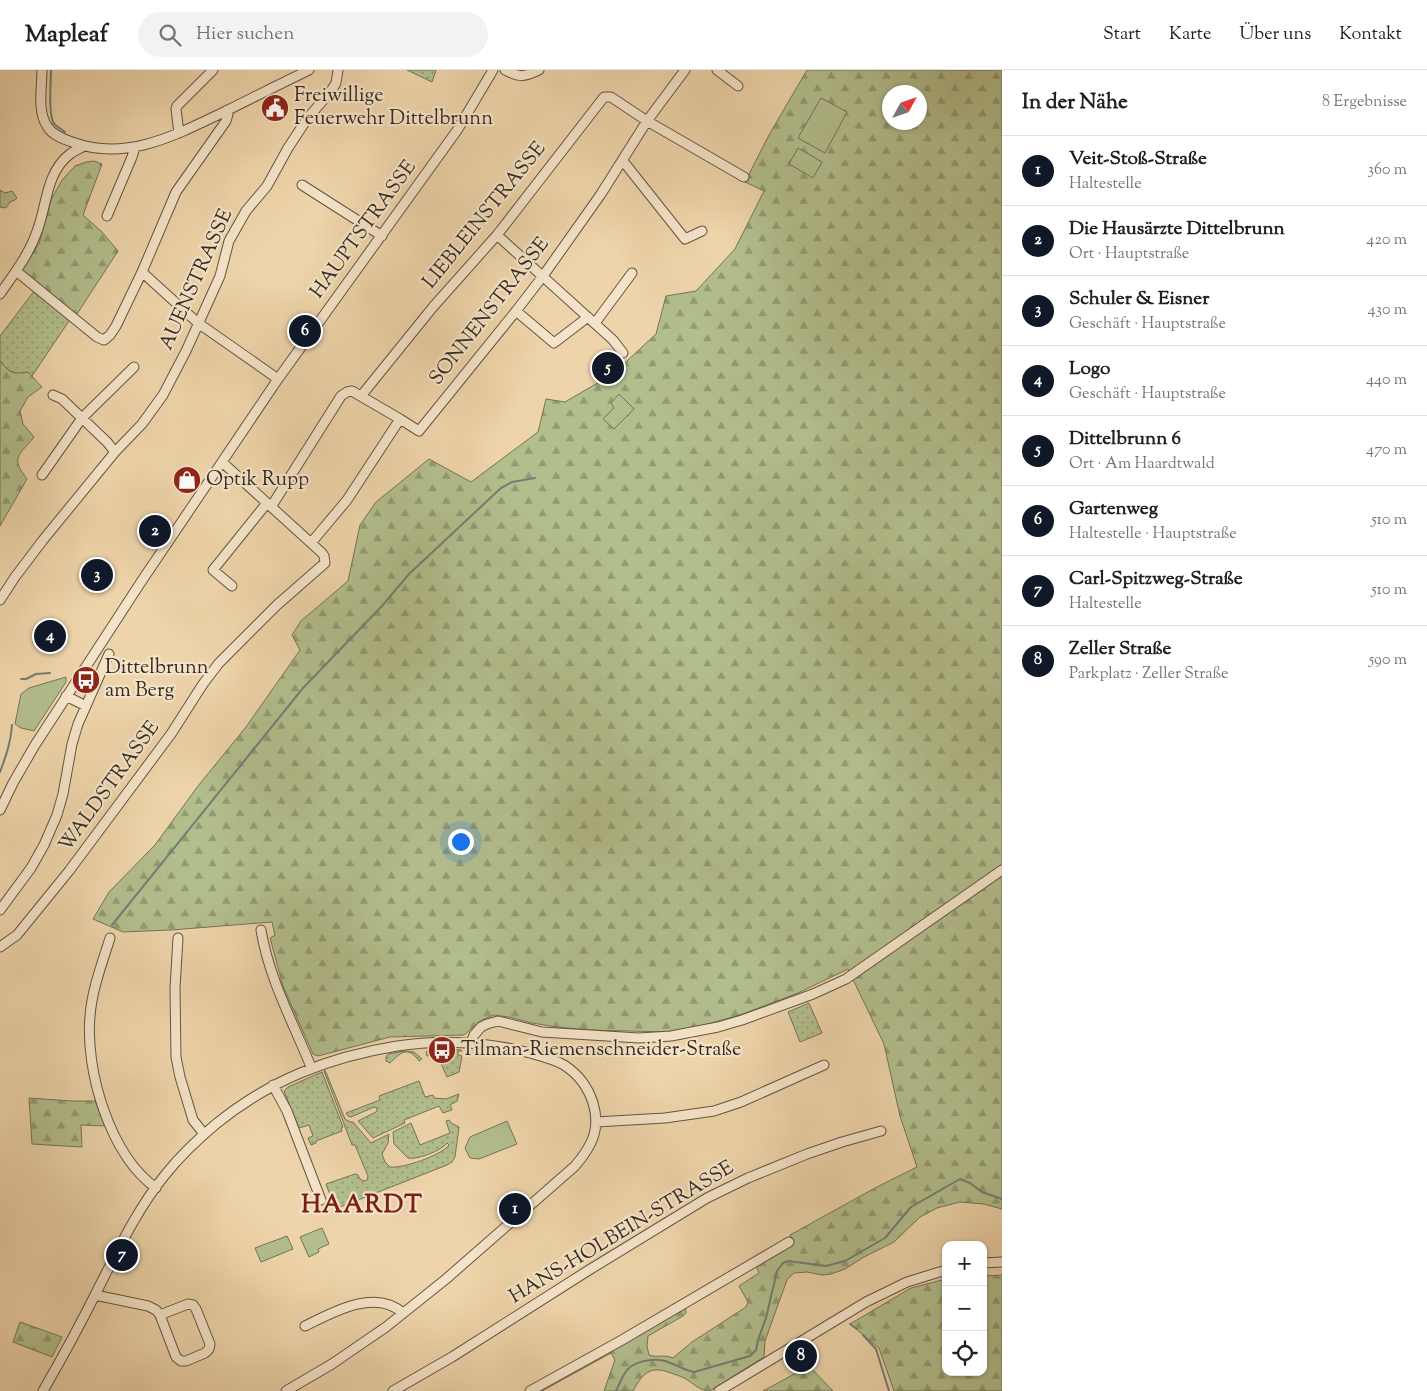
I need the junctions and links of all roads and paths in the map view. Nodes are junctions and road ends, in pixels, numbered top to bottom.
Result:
1 (42, 70) edge
2 (213, 70) edge
3 (309, 70) edge
4 (338, 70) edge
5 (493, 70) edge
6 (505, 70) edge
7 (538, 70) edge
8 (686, 70) edge
9 (717, 70) edge
10 (738, 86) dead end
11 (227, 110) junction
12 (647, 121) junction
13 (179, 134) junction
14 (84, 146) junction
15 (135, 147) junction
16 (623, 161) junction
17 (744, 177) dead end
18 (302, 185) dead end
19 (107, 216) dead end
20 (702, 231) dead end
21 (497, 235) junction
22 (382, 236) junction
23 (16, 271) junction
24 (142, 272) junction
25 (632, 273) dead end
26 (542, 276) junction
27 (0, 294) edge
28 (516, 311) junction
29 (592, 320) junction
30 (198, 323) junction
31 (623, 354) dead end
32 (134, 367) dead end
33 (278, 379) junction
34 (53, 395) dead end
35 (361, 396) junction
36 (82, 418) junction
37 (400, 419) junction
38 (115, 452) junction
39 (222, 462) junction
40 (42, 475) dead end
41 (269, 505) junction
42 (311, 542) junction
43 (232, 586) dead end
44 (0, 600) edge
45 (109, 654) dead end
46 (66, 696) junction
47 (86, 706) junction
48 (0, 810) edge
49 (1002, 870) edge
50 (0, 910) edge
51 (262, 930) dead end
52 (110, 938) dead end
53 (178, 938) dead end
54 (0, 947) edge
55 (471, 1043) junction
56 (824, 1065) dead end
57 (311, 1067) junction
58 (273, 1085) junction
59 (596, 1122) junction
60 (881, 1131) dead end
61 (204, 1134) junction
62 (156, 1188) junction
63 (321, 1200) dead end
64 (789, 1242) dead end
65 (1002, 1262) edge
66 (987, 1263) edge
67 (942, 1271) edge
68 (95, 1295) junction
69 (404, 1313) junction
70 (160, 1315) junction
71 (305, 1326) dead end
72 (43, 1391) edge
73 (286, 1391) edge
74 (393, 1391) edge
75 (530, 1391) edge
76 (719, 1391) edge

1 - 14 street
2 - 13 street
3 - 11 street
4 - 30 street, AUENSTRASSE
5 - 22 street, HAUPTSTRASSE
6 - 7 street
8 - 12 street, SONNENSTRASSE
9 - 10 street
11 - 13 street
11 - 24 street
12 - 16 street, SONNENSTRASSE
12 - 17 street, LIEBLEINSTRASSE
12 - 21 street, LIEBLEINSTRASSE
13 - 15 street
14 - 15 street
14 - 23 street
15 - 19 street
16 - 20 street
16 - 26 street, SONNENSTRASSE
18 - 22 street
21 - 26 street
21 - 35 street, LIEBLEINSTRASSE
22 - 33 street, HAUPTSTRASSE
23 - 24 street
23 - 27 street
24 - 30 street
25 - 29 street
26 - 28 street, SONNENSTRASSE
26 - 29 street
28 - 29 street
28 - 37 street, SONNENSTRASSE
29 - 31 street
30 - 33 street
30 - 38 street, AUENSTRASSE
32 - 36 street
33 - 39 street, HAUPTSTRASSE
34 - 36 street
35 - 37 street
35 - 41 street
36 - 38 street
36 - 40 street
37 - 42 street
38 - 44 street, AUENSTRASSE
39 - 41 street
39 - 46 street, HAUPTSTRASSE
41 - 42 street
41 - 43 street
42 - 54 street, WALDSTRASSE
45 - 47 street
46 - 47 street
46 - 48 street, HAUPTSTRASSE
47 - 50 street
49 - 55 street
51 - 57 street
52 - 62 street
53 - 61 street
55 - 57 street
55 - 59 street
56 - 59 street
57 - 58 street
58 - 61 street
58 - 63 street
59 - 69 street
60 - 74 street, HANS-HOLBEIN-STRASSE
61 - 62 street
62 - 68 street
64 - 75 street
65 - 66 street
67 - 76 street
68 - 70 street
68 - 72 street
69 - 71 street
69 - 73 street
70 - 70 street

